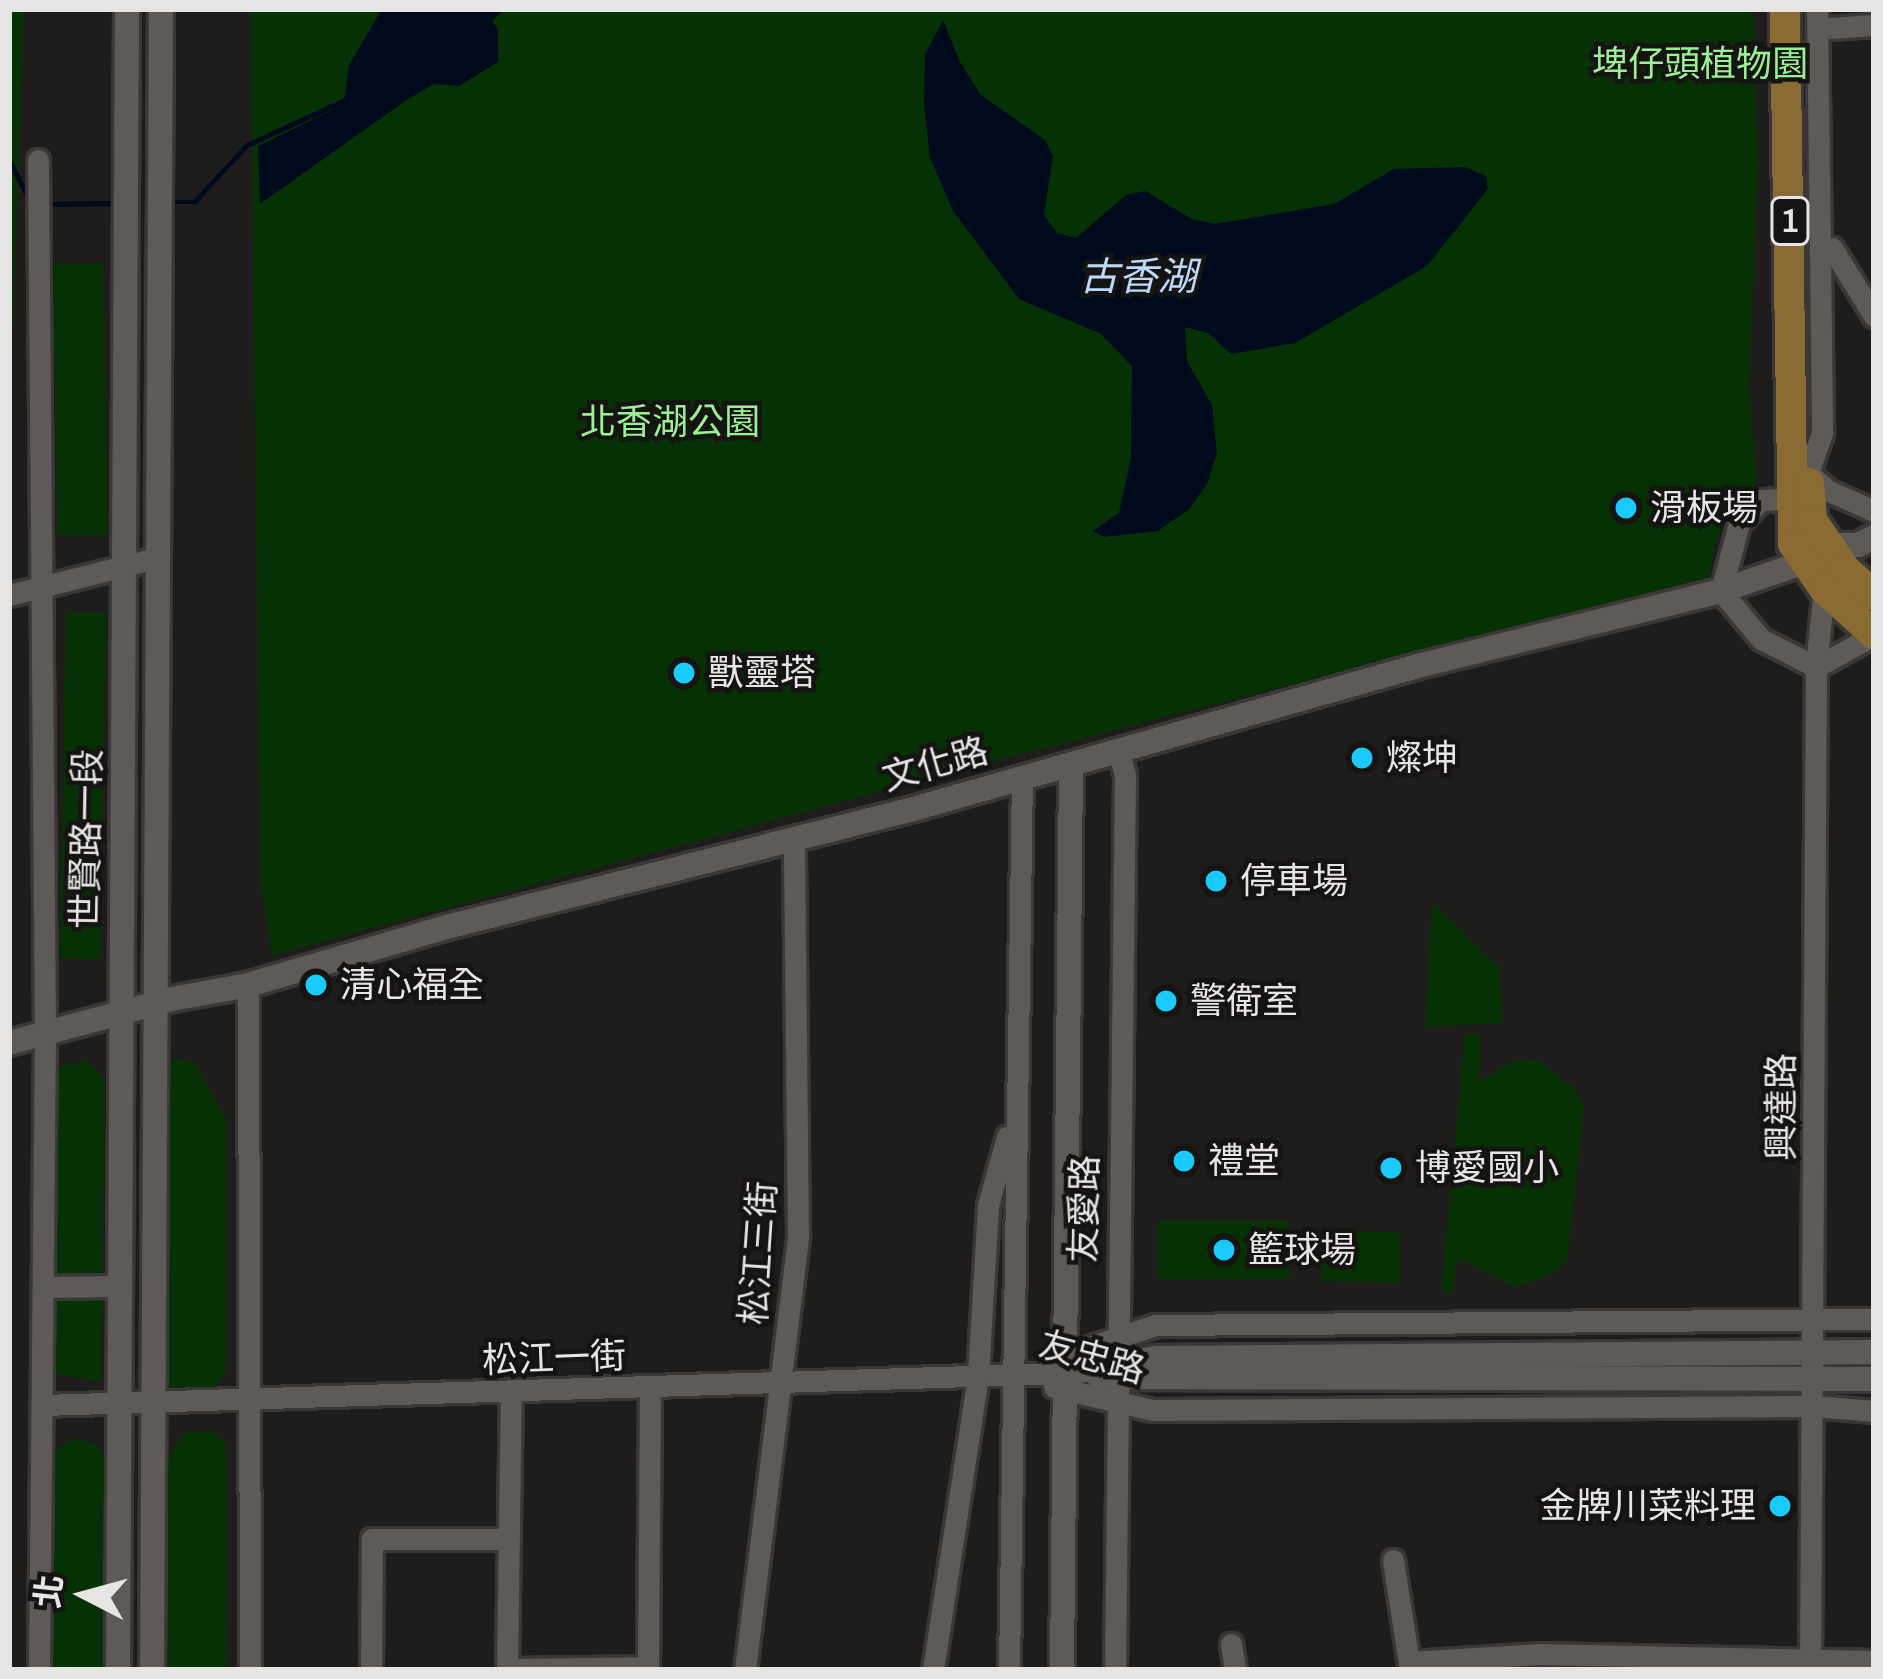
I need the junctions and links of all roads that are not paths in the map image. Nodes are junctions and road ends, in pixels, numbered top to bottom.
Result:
1 (128, 9) edge
2 (161, 9) edge
3 (1772, 9) edge
4 (1785, 9) edge
5 (1801, 9) edge
6 (1823, 18) edge
7 (1874, 25) edge
8 (38, 160) dead end
9 (1832, 248) dead end
10 (1874, 316) edge
11 (1802, 433) junction
12 (1799, 482) junction
13 (1874, 511) edge
14 (1874, 537) edge
15 (1830, 545) junction
16 (156, 558) junction
17 (1802, 563) junction
18 (128, 565) junction
19 (43, 588) junction
20 (1824, 589) junction
21 (1721, 591) junction
22 (9, 595) edge
23 (1874, 595) edge
24 (1874, 635) edge
25 (1816, 667) junction
26 (1118, 751) junction
27 (1071, 765) junction
28 (1022, 776) junction
29 (794, 838) junction
30 (248, 986) junction
31 (154, 1004) junction
32 (118, 1013) junction
33 (45, 1033) junction
34 (9, 1043) edge
35 (1016, 1105) junction
36 (118, 1286) junction
37 (44, 1287) junction
38 (1874, 1319) edge
39 (1813, 1323) junction
40 (1117, 1335) junction
41 (1813, 1352) junction
42 (1874, 1352) edge
43 (1066, 1373) junction
44 (978, 1375) junction
45 (1013, 1375) junction
46 (1814, 1378) junction
47 (1874, 1379) edge
48 (1116, 1382) junction
49 (780, 1383) junction
50 (650, 1388) junction
51 (511, 1393) junction
52 (250, 1401) junction
53 (153, 1403) junction
54 (117, 1404) junction
55 (43, 1406) junction
56 (1813, 1406) junction
57 (1874, 1411) edge
58 (506, 1539) junction
59 (1393, 1559) dead end
60 (1231, 1644) dead end
61 (1874, 1660) edge
62 (1810, 1665) edge
63 (1410, 1666) edge
64 (507, 1669) edge
65 (39, 1670) edge
66 (118, 1670) edge
67 (152, 1670) edge
68 (250, 1670) edge
69 (371, 1670) edge
70 (745, 1670) edge
71 (933, 1670) edge
72 (1009, 1670) edge
73 (1062, 1670) edge
74 (1114, 1670) edge
75 (1234, 1670) edge

1 - 18 street, 世賢路一段
2 - 16 street, 世賢路一段
3 - 11 street
4 - 11 main road, 1
5 - 11 main road, 1
6 - 7 street
6 - 11 street
8 - 19 street, 世賢路一段
9 - 10 street
11 - 12 main road, 1
12 - 13 street
12 - 15 main road, 1
12 - 17 main road, 1
12 - 21 street
14 - 15 street, 文化路
15 - 17 street, 文化路
15 - 20 street, 興達路
15 - 23 main road, 1
16 - 18 street
16 - 31 street, 世賢路一段
17 - 20 main road
17 - 21 street, 文化路
18 - 19 street
18 - 32 street, 世賢路一段
19 - 22 street
19 - 33 street, 世賢路一段
20 - 24 main road
20 - 25 street, 興達路
21 - 25 street
21 - 26 street, 文化路
24 - 25 street
25 - 39 street, 興達路
26 - 27 street, 文化路
26 - 40 street, 友愛路
27 - 28 street, 文化路
27 - 43 street, 友愛路
28 - 29 street, 文化路
28 - 35 street, 友愛路
29 - 30 street, 文化路
29 - 49 street, 松江三街
30 - 31 street, 文化路
30 - 52 street
31 - 32 street, 文化路
31 - 53 street, 世賢路一段
32 - 33 street, 文化路
32 - 36 street, 世賢路一段
33 - 34 street, 文化路
33 - 37 street, 世賢路一段
35 - 44 street
35 - 45 street, 友愛路
36 - 37 street
36 - 54 street, 世賢路一段
37 - 55 street, 世賢路一段
38 - 39 street, 友忠路
39 - 40 street, 友忠路
39 - 41 street, 興達路
40 - 43 street, 友忠路
40 - 48 street, 友愛路
41 - 42 street, 友忠路
41 - 46 street, 興達路
41 - 48 street, 友忠路
43 - 45 street, 松江一街
43 - 48 street, 友忠路
43 - 73 street, 友愛路
44 - 45 street, 松江一街
44 - 49 street, 松江一街
44 - 71 street
45 - 72 street, 友愛路
46 - 47 street, 友忠路
46 - 48 street, 友忠路
46 - 56 street, 興達路
48 - 56 street, 友忠路
48 - 74 street, 友愛路
49 - 50 street, 松江一街
49 - 70 street, 松江三街
50 - 51 street, 松江一街
50 - 64 street
51 - 52 street, 松江一街
51 - 58 street
52 - 53 street, 松江一街
52 - 68 street
53 - 54 street, 松江一街
53 - 67 street, 世賢路一段
54 - 55 street, 松江一街
54 - 66 street, 世賢路一段
55 - 65 street, 世賢路一段
56 - 57 street, 友忠路
56 - 62 street, 興達路
58 - 64 street
58 - 69 street
59 - 63 street
60 - 75 street
61 - 62 street
62 - 63 street

